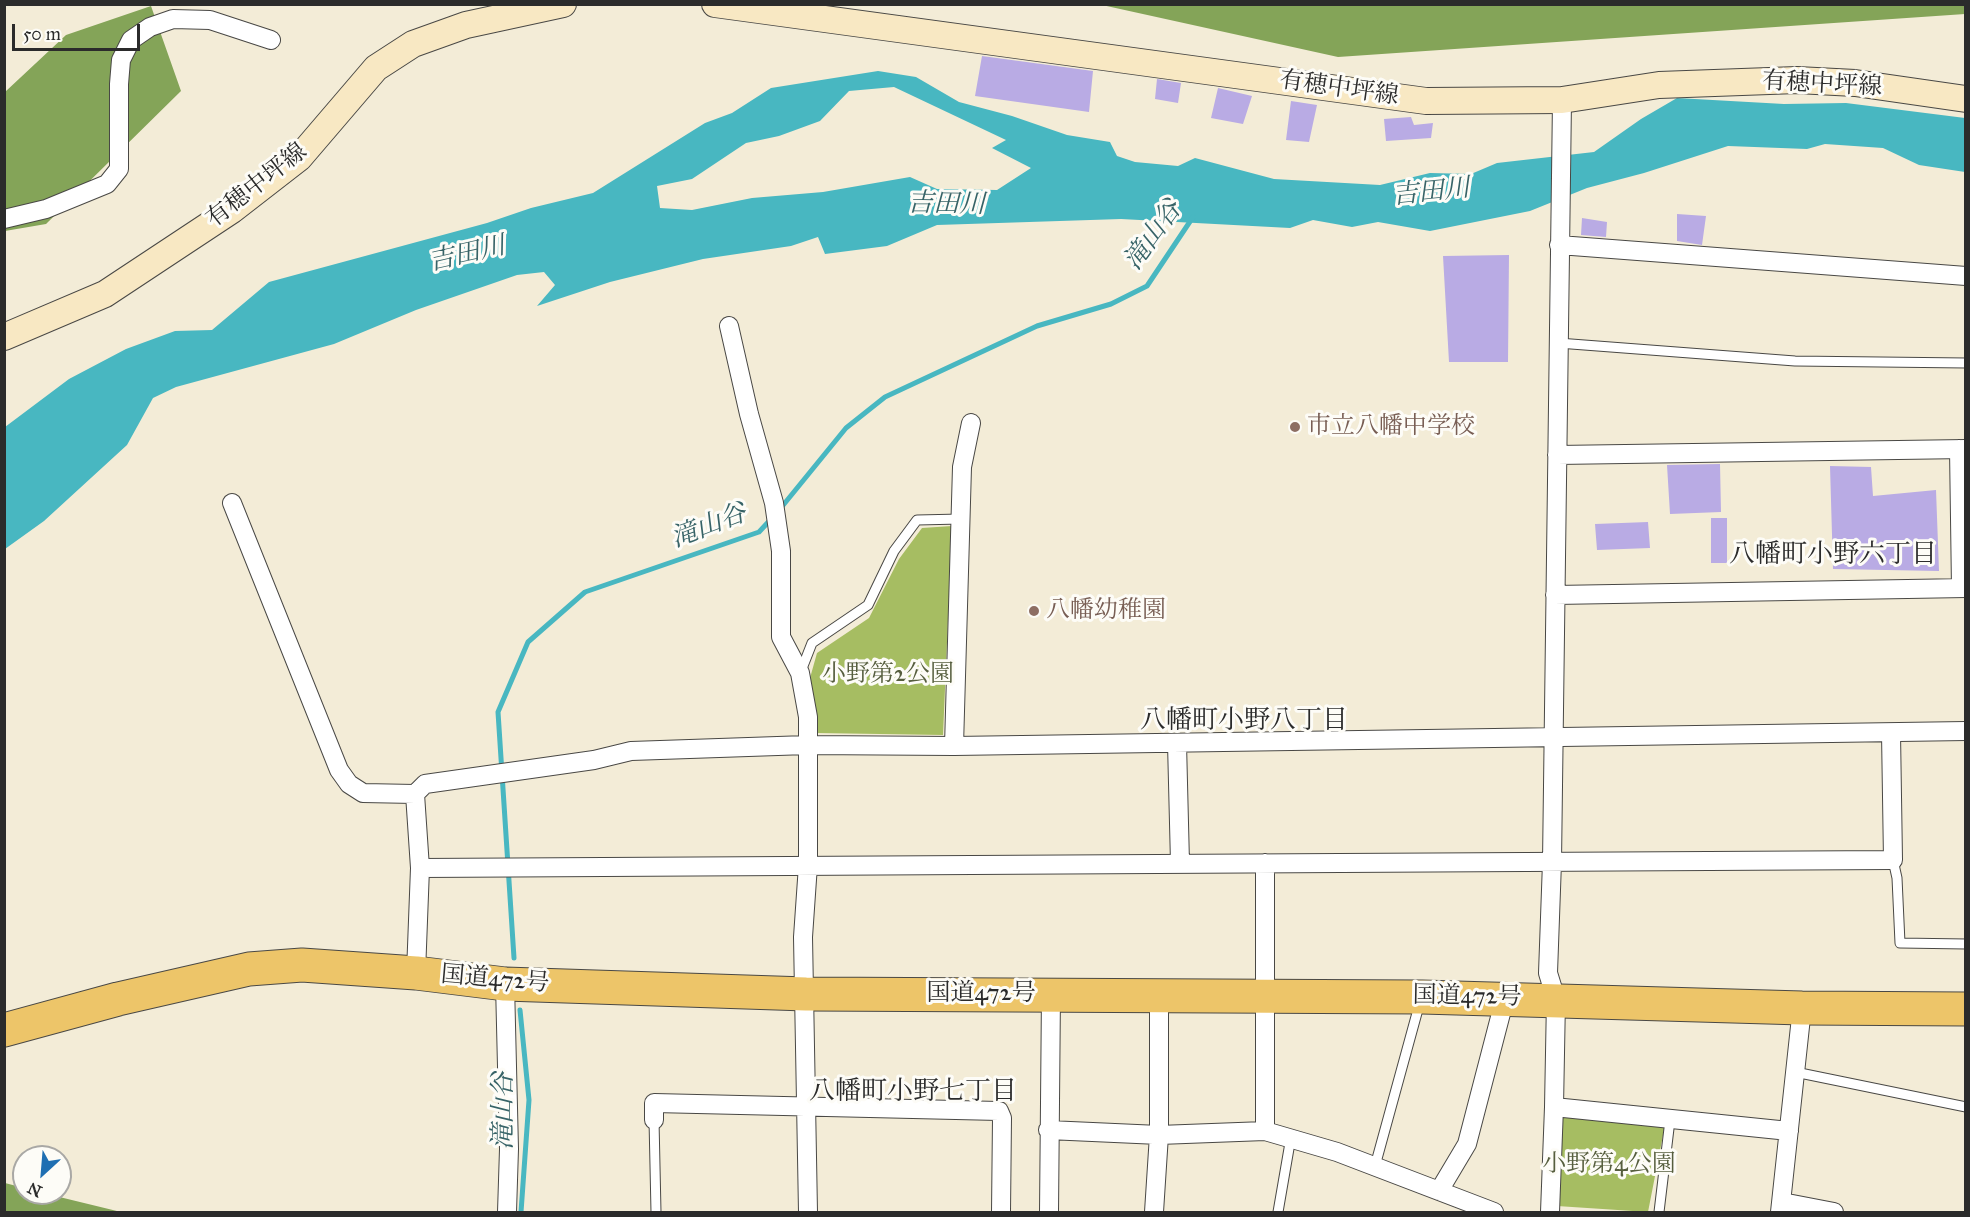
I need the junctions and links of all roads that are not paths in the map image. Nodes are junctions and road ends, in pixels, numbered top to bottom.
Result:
1 (563, 4) edge
2 (714, 4) edge
3 (271, 40) dead end
4 (1965, 99) edge
5 (1562, 107) junction
6 (4, 219) edge
7 (1559, 245) junction
8 (1965, 276) edge
9 (729, 326) dead end
10 (4, 337) edge
11 (1558, 343) junction
12 (1965, 363) edge
13 (971, 423) dead end
14 (1962, 449) edge
15 (1557, 455) junction
16 (232, 503) dead end
17 (961, 519) junction
18 (1963, 588) edge
19 (1555, 595) junction
20 (800, 673) junction
21 (1965, 731) edge
22 (1891, 733) junction
23 (1554, 738) junction
24 (1177, 743) junction
25 (807, 745) junction
26 (954, 747) junction
27 (415, 794) junction
28 (1893, 860) junction
29 (1552, 862) junction
30 (1180, 863) junction
31 (1265, 863) junction
32 (808, 865) junction
33 (420, 868) junction
34 (1965, 944) edge
35 (416, 973) junction
36 (505, 984) junction
37 (1051, 993) junction
38 (806, 994) junction
39 (1159, 994) junction
40 (1266, 995) junction
41 (1422, 997) junction
42 (1505, 998) junction
43 (1556, 999) junction
44 (1802, 1008) junction
45 (1965, 1009) edge
46 (4, 1030) edge
47 (1795, 1072) junction
48 (807, 1105) junction
49 (1554, 1107) junction
50 (1965, 1107) edge
51 (654, 1120) joint
52 (1670, 1120) junction
53 (1048, 1130) junction
54 (1265, 1131) junction
55 (1789, 1131) junction
56 (1159, 1135) junction
57 (1291, 1137) junction
58 (1375, 1166) junction
59 (1439, 1191) junction
60 (1781, 1207) edge
61 (507, 1212) edge
62 (656, 1212) edge
63 (808, 1212) edge
64 (1001, 1212) edge
65 (1049, 1212) edge
66 (1154, 1212) edge
67 (1278, 1212) edge
68 (1494, 1212) edge
69 (1550, 1212) edge
70 (1659, 1212) edge
71 (1834, 1212) edge

1 - 10 main road, 有穂中坪線
2 - 5 main road, 有穂中坪線
3 - 6 street
4 - 5 main road, 有穂中坪線
5 - 7 street
7 - 8 street
7 - 11 street
9 - 20 street
11 - 12 lane
11 - 15 street
13 - 17 street
14 - 15 street
14 - 18 street
15 - 19 street
16 - 27 street
17 - 20 lane
17 - 26 street
18 - 19 street
19 - 23 street
20 - 25 street
21 - 22 street
22 - 23 street
22 - 28 street
23 - 24 street
23 - 29 street
24 - 26 street
24 - 30 street
25 - 26 street
25 - 27 street
25 - 32 street
27 - 33 street
28 - 29 street
28 - 34 lane
29 - 31 street
29 - 43 street
30 - 31 street
30 - 32 street
31 - 40 street
32 - 33 street
32 - 38 street
33 - 35 street
35 - 36 highway, 国道472号
35 - 46 highway, 国道472号
36 - 38 highway, 国道472号
36 - 61 street
37 - 38 highway, 国道472号
37 - 39 highway, 国道472号
37 - 53 street
38 - 48 street
39 - 40 highway, 国道472号
39 - 56 street
40 - 41 highway, 国道472号
40 - 54 street
41 - 42 highway, 国道472号
41 - 58 lane
42 - 43 highway, 国道472号
42 - 59 street
43 - 44 highway, 国道472号
43 - 49 street
44 - 45 highway, 国道472号
44 - 47 street
47 - 50 lane
47 - 55 street
48 - 51 street
48 - 63 street
48 - 64 street
49 - 52 street
49 - 69 street
51 - 62 lane
52 - 55 street
52 - 70 lane
53 - 56 street
53 - 65 street
54 - 56 street
54 - 57 street
55 - 60 street
56 - 66 street
57 - 58 street
57 - 67 lane
58 - 59 street
59 - 68 street
60 - 71 street

